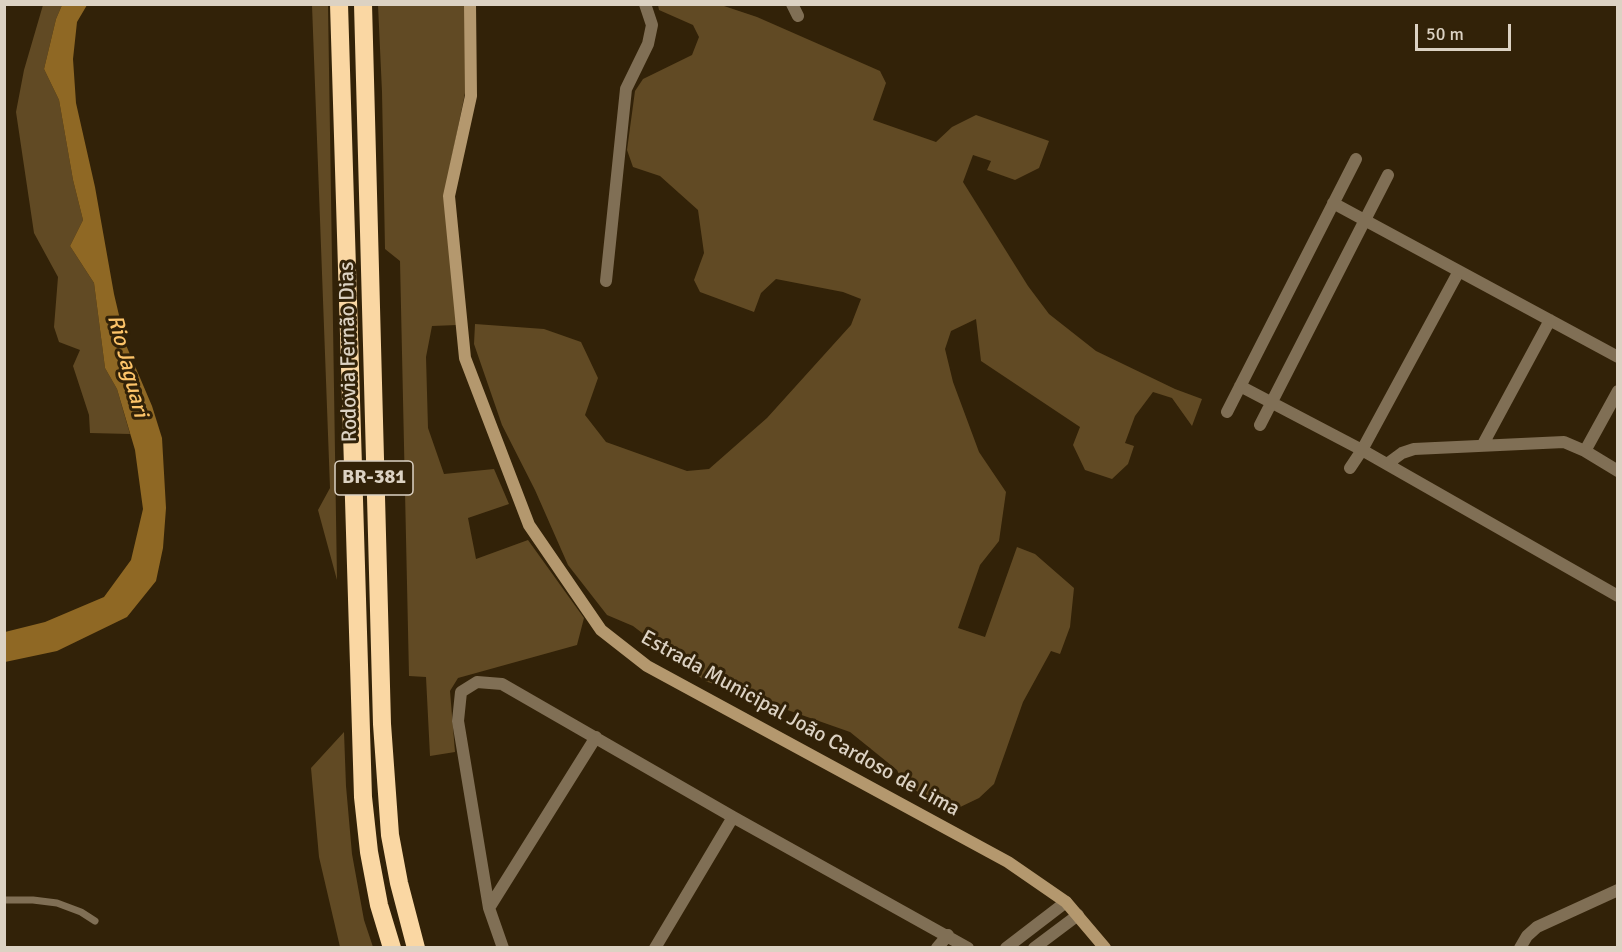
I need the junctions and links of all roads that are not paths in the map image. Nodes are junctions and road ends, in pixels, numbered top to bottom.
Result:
1 (339, 4) edge
2 (363, 4) edge
3 (470, 4) edge
4 (645, 4) edge
5 (1356, 159) dead end
6 (1388, 175) dead end
7 (1333, 203) junction
8 (1365, 220) junction
9 (1459, 271) junction
10 (606, 281) dead end
11 (1550, 320) junction
12 (1617, 357) edge
13 (1240, 386) junction
14 (1617, 391) edge
15 (1272, 403) junction
16 (1227, 412) dead end
17 (1260, 426) dead end
18 (1482, 446) junction
19 (1362, 450) junction
20 (1585, 451) junction
21 (1387, 464) junction
22 (1350, 468) dead end
23 (1617, 471) edge
24 (1617, 596) edge
25 (596, 736) junction
26 (733, 816) junction
27 (1617, 890) edge
28 (4, 900) edge
29 (1066, 902) junction
30 (489, 908) junction
31 (1078, 915) junction
32 (95, 921) dead end
33 (948, 935) junction
34 (658, 946) edge
35 (392, 948) edge
36 (416, 948) edge
37 (503, 948) edge
38 (937, 948) edge
39 (968, 948) edge
40 (1006, 948) edge
41 (1034, 948) edge
42 (1105, 948) edge
43 (1520, 948) edge

1 - 35 highway, Rodovia Fernão Dias / BR-381
2 - 36 highway, Rodovia Fernão Dias / BR-381
3 - 29 street, Estrada Municipal João Cardoso de Lima
4 - 10 street
5 - 7 street
6 - 8 street
7 - 8 street
7 - 13 street
8 - 9 street
8 - 15 street
9 - 11 street
9 - 19 street
11 - 12 street
11 - 18 street
13 - 15 street
13 - 16 street
14 - 20 street
15 - 17 street
15 - 19 street
18 - 20 street
18 - 21 street
19 - 21 street
19 - 22 street
20 - 23 street
21 - 24 street
25 - 26 street
25 - 30 street
25 - 30 street
26 - 33 street
26 - 34 street
27 - 43 street
28 - 32 lane
29 - 31 street, Estrada Municipal João Cardoso de Lima
29 - 40 street
30 - 37 street
31 - 41 street
31 - 42 street, Estrada Municipal João Cardoso de Lima
33 - 38 street
33 - 39 street

